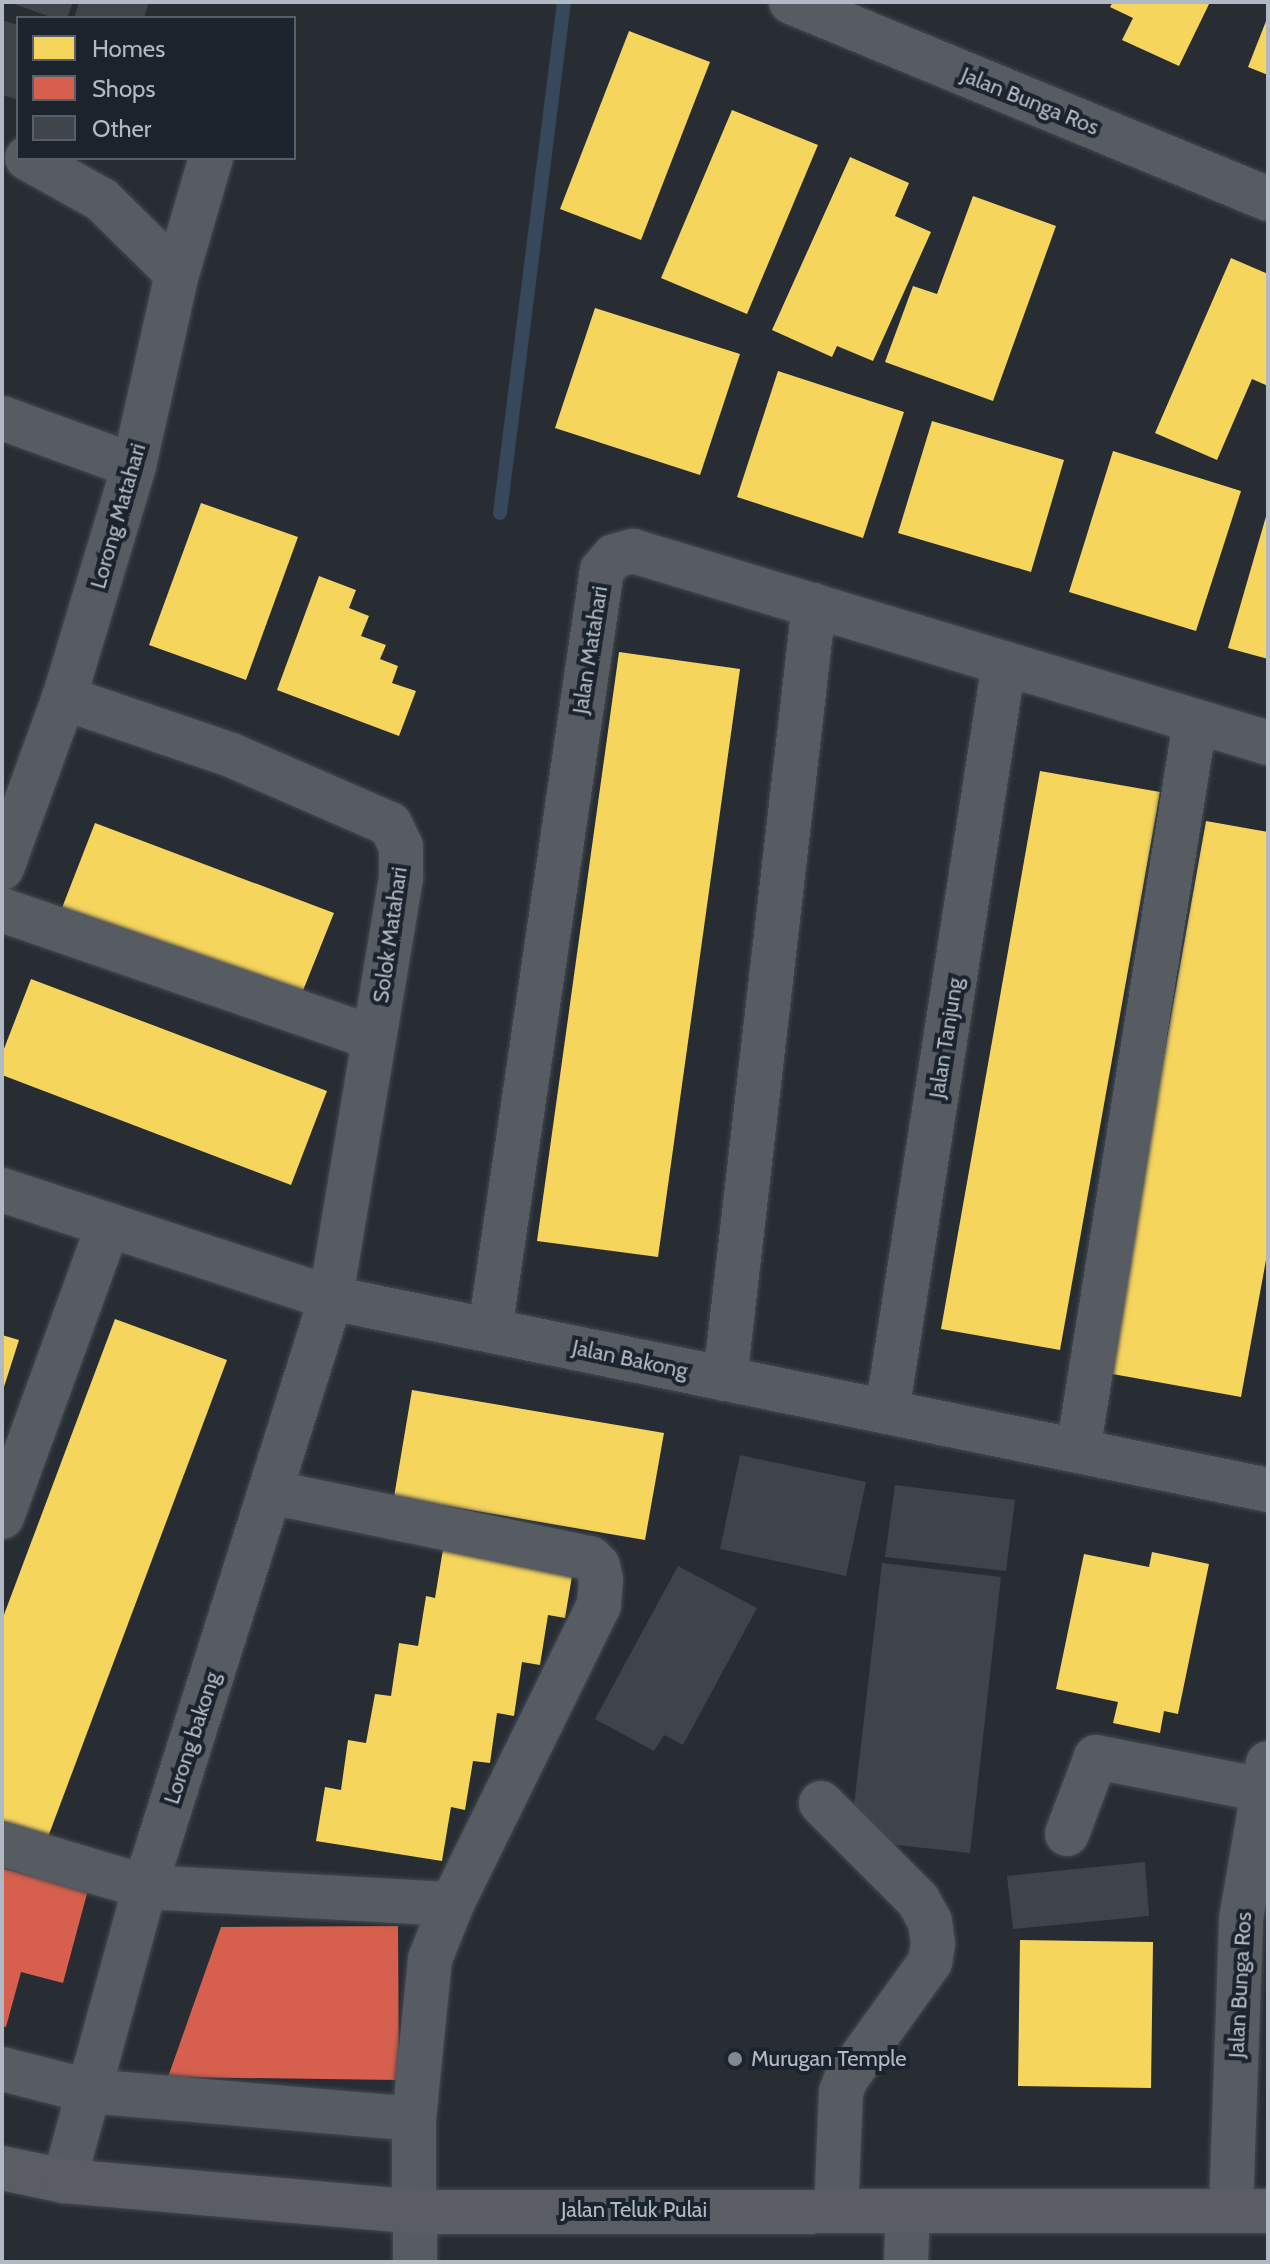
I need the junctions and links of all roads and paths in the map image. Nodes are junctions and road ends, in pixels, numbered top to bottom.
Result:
1 (791, 2) edge
2 (31, 160) edge
3 (210, 160) edge
4 (1268, 199) edge
5 (177, 274) junction
6 (2, 418) edge
7 (134, 466) junction
8 (814, 605) junction
9 (1004, 663) junction
10 (64, 698) junction
11 (1195, 722) junction
12 (1268, 743) edge
13 (2, 868) edge
14 (2, 910) edge
15 (374, 1038) junction
16 (2, 1190) edge
17 (108, 1225) junction
18 (331, 1298) junction
19 (490, 1330) junction
20 (725, 1379) junction
21 (887, 1412) junction
22 (1078, 1451) junction
23 (1268, 1490) edge
24 (270, 1492) junction
25 (2, 1517) edge
26 (1266, 1776) edge
27 (821, 1803) dead end
28 (1067, 1834) dead end
29 (2, 1844) edge
30 (145, 1887) junction
31 (452, 1904) junction
32 (2, 2069) edge
33 (88, 2091) junction
34 (414, 2119) junction
35 (2, 2168) edge
36 (64, 2181) junction
37 (836, 2209) junction
38 (1249, 2210) edge
39 (908, 2211) junction
40 (415, 2212) junction
41 (415, 2262) edge
42 (906, 2262) edge

1 - 4 street, Jalan Bunga Ros
2 - 5 street
3 - 5 street, Lorong Matahari
5 - 7 street, Lorong Matahari
6 - 7 street
7 - 10 street, Lorong Matahari
8 - 9 street, Jalan Matahari
8 - 19 street, Jalan Matahari
8 - 20 street
9 - 11 street, Jalan Matahari
9 - 21 street, Jalan Tanjung
10 - 13 street, Lorong Matahari
10 - 15 street, Solok Matahari
11 - 12 street, Jalan Matahari
11 - 22 street
14 - 15 street
15 - 18 street, Solok Matahari
16 - 17 street, Jalan Bakong
17 - 18 street, Jalan Bakong
17 - 25 street
18 - 19 street, Jalan Bakong
18 - 24 street, Lorong bakong
19 - 20 street, Jalan Bakong
20 - 21 street, Jalan Bakong
21 - 22 street, Jalan Bakong
22 - 23 street, Jalan Bakong
24 - 30 street, Lorong bakong
24 - 31 street
26 - 28 street
26 - 38 street, Jalan Bunga Ros
27 - 37 street
29 - 30 street
30 - 31 street
30 - 33 street, Lorong bakong
31 - 34 street
32 - 33 street
33 - 34 street
33 - 36 street, Lorong bakong
34 - 40 street
35 - 36 main road, Jalan Teluk Pulai
36 - 40 main road, Jalan Teluk Pulai
37 - 39 main road, Jalan Teluk Pulai
37 - 40 main road, Jalan Teluk Pulai
38 - 39 main road, Jalan Teluk Pulai
39 - 42 street
40 - 41 street

